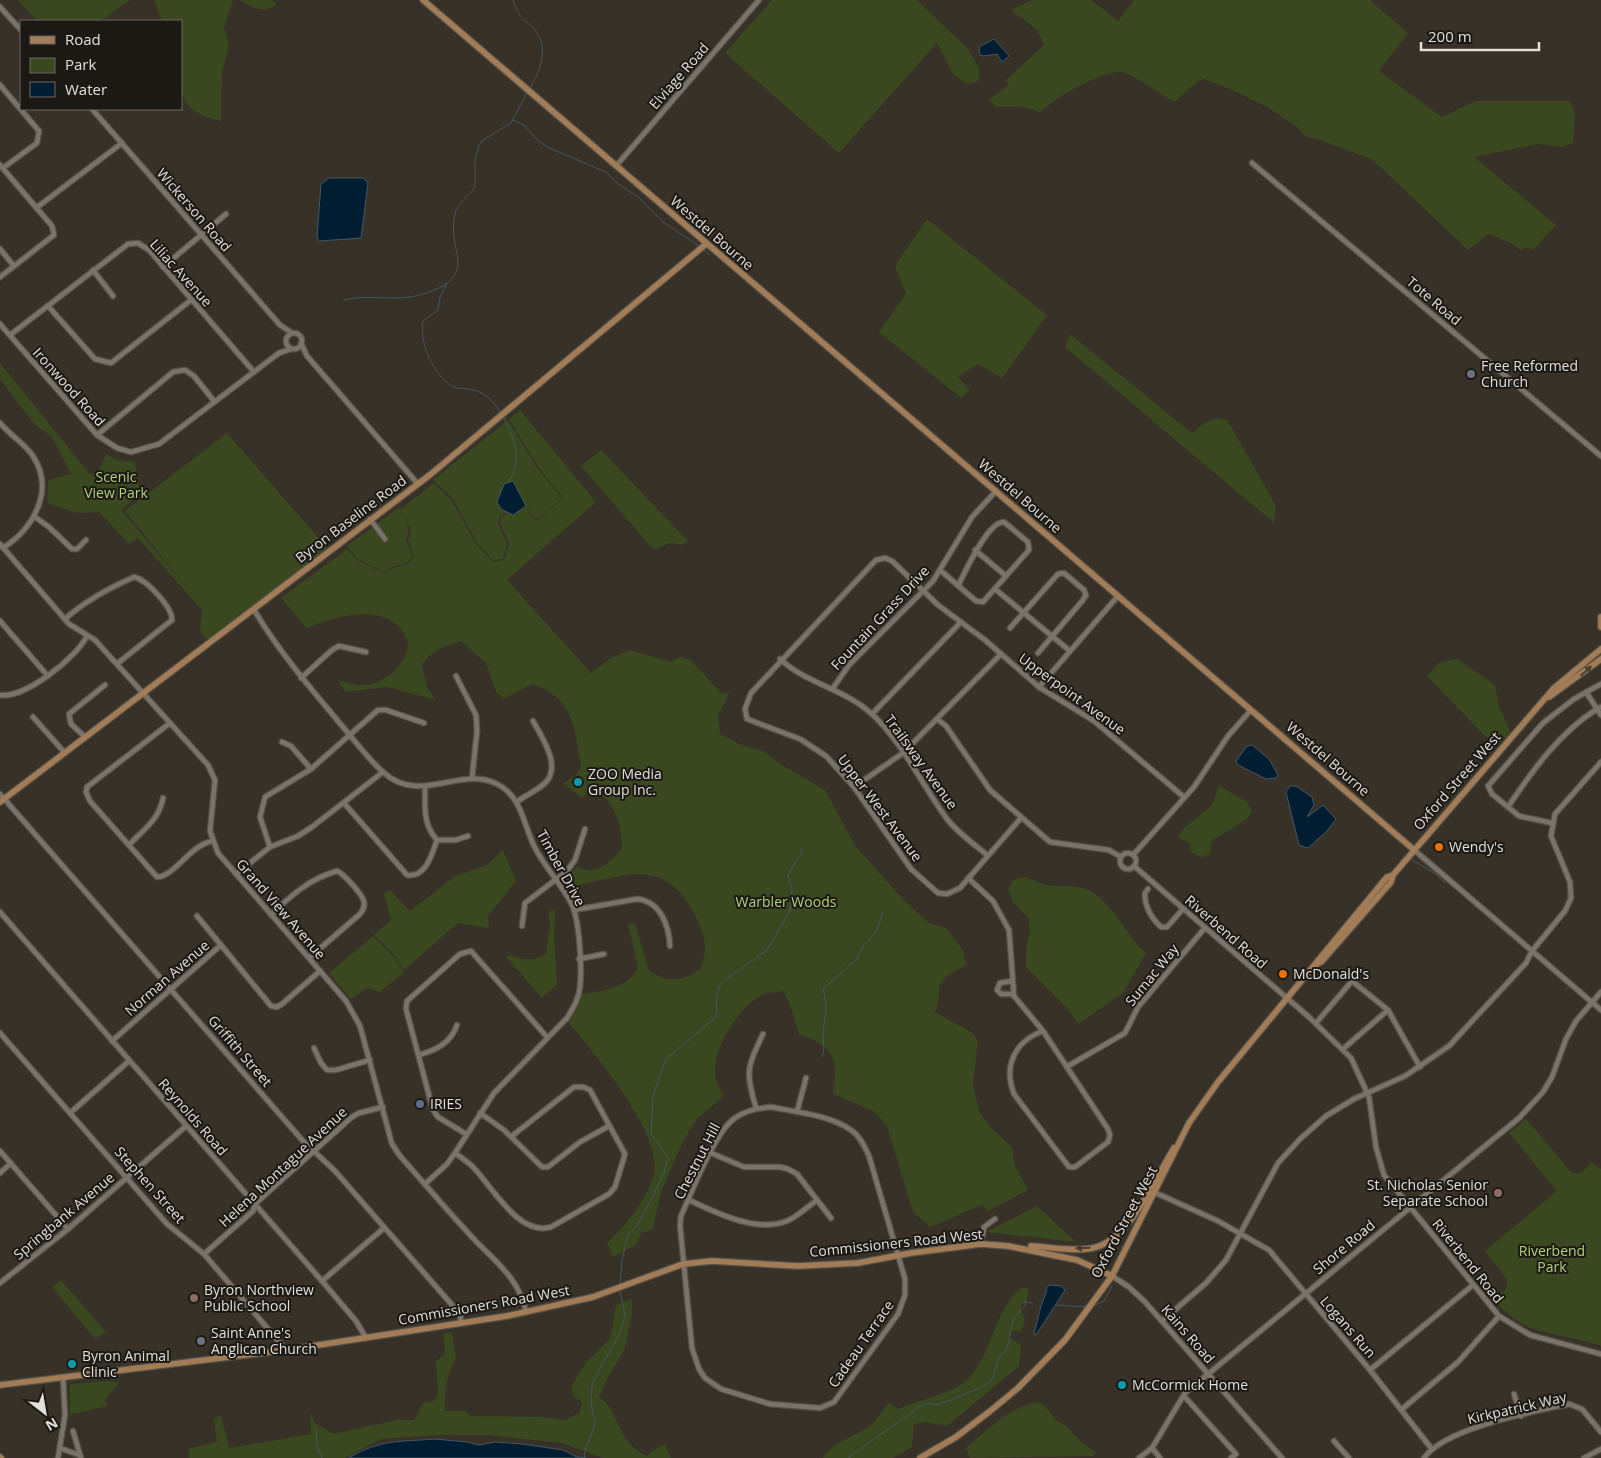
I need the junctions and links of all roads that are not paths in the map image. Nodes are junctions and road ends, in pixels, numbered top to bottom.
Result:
1 (423, 0) edge
2 (759, 0) edge
3 (0, 7) edge
4 (20, 29) edge
5 (0, 85) edge
6 (20, 108) edge
7 (21, 110) edge
8 (93, 110) edge
9 (122, 143) junction
10 (1252, 163) dead end
11 (616, 166) junction
12 (1, 167) edge
13 (36, 208) junction
14 (226, 214) dead end
15 (200, 236) junction
16 (706, 244) junction
17 (0, 249) edge
18 (14, 266) junction
19 (163, 267) junction
20 (93, 270) junction
21 (0, 277) edge
22 (113, 296) dead end
23 (191, 300) junction
24 (48, 306) junction
25 (0, 324) edge
26 (280, 325) junction
27 (292, 334) junction
28 (10, 335) junction
29 (286, 341) junction
30 (301, 343) junction
31 (294, 349) junction
32 (279, 353) junction
33 (307, 356) junction
34 (254, 372) junction
35 (214, 401) junction
36 (0, 423) edge
37 (96, 434) junction
38 (1601, 456) edge
39 (418, 484) junction
40 (996, 492) junction
41 (35, 517) junction
42 (370, 519) junction
43 (385, 539) dead end
44 (86, 540) dead end
45 (2, 546) edge
46 (976, 550) junction
47 (940, 570) junction
48 (1006, 576) junction
49 (958, 586) junction
50 (995, 589) junction
51 (922, 590) junction
52 (1118, 596) junction
53 (254, 610) junction
54 (1023, 612) junction
55 (1601, 617) edge
56 (65, 619) junction
57 (0, 621) edge
58 (961, 622) junction
59 (1601, 627) edge
60 (1010, 628) dead end
61 (87, 636) junction
62 (1052, 636) junction
63 (1601, 649) edge
64 (1070, 651) junction
65 (366, 652) dead end
66 (1038, 653) dead end
67 (1001, 654) junction
68 (1601, 659) edge
69 (780, 660) junction
70 (118, 664) junction
71 (47, 675) junction
72 (456, 676) dead end
73 (300, 678) junction
74 (1601, 684) edge
75 (105, 685) dead end
76 (1039, 687) junction
77 (833, 688) junction
78 (1586, 692) junction
79 (143, 693) junction
80 (0, 695) edge
81 (1542, 703) junction
82 (1599, 708) edge
83 (1250, 710) junction
84 (872, 714) junction
85 (1601, 715) edge
86 (33, 717) dead end
87 (937, 719) junction
88 (533, 721) dead end
89 (170, 723) junction
90 (424, 723) dead end
91 (350, 735) junction
92 (85, 737) junction
93 (282, 742) dead end
94 (64, 753) junction
95 (903, 753) junction
96 (1601, 762) edge
97 (311, 769) junction
98 (383, 772) junction
99 (472, 778) junction
100 (854, 787) junction
101 (426, 788) junction
102 (1184, 797) junction
103 (1, 798) edge
104 (163, 798) dead end
105 (518, 801) junction
106 (344, 803) junction
107 (1508, 807) junction
108 (1021, 818) junction
109 (1552, 824) junction
110 (585, 829) dead end
111 (468, 836) dead end
112 (437, 840) junction
113 (212, 841) junction
114 (129, 845) junction
115 (270, 847) junction
116 (1413, 849) junction
117 (987, 855) junction
118 (1133, 855) junction
119 (1121, 857) junction
120 (1134, 866) junction
121 (236, 874) junction
122 (968, 878) junction
123 (557, 880) junction
124 (1148, 889) dead end
125 (1183, 909) junction
126 (574, 910) junction
127 (0, 912) edge
128 (271, 915) junction
129 (197, 916) dead end
130 (522, 926) dead end
131 (1204, 929) junction
132 (221, 946) junction
133 (670, 946) dead end
134 (1532, 951) junction
135 (604, 954) dead end
136 (309, 958) junction
137 (579, 959) junction
138 (320, 971) junction
139 (1012, 981) junction
140 (171, 989) junction
141 (1601, 992) edge
142 (1014, 994) junction
143 (1286, 998) junction
144 (1592, 1003) junction
145 (1388, 1010) junction
146 (1601, 1010) edge
147 (1316, 1023) junction
148 (458, 1025) dead end
149 (1043, 1030) junction
150 (0, 1033) edge
151 (763, 1034) dead end
152 (547, 1037) junction
153 (112, 1041) junction
154 (314, 1048) dead end
155 (1343, 1049) junction
156 (419, 1055) junction
157 (370, 1060) junction
158 (129, 1061) junction
159 (1068, 1066) junction
160 (1420, 1067) junction
161 (806, 1078) dead end
162 (1368, 1094) junction
163 (382, 1107) junction
164 (756, 1108) junction
165 (797, 1112) junction
166 (70, 1113) junction
167 (480, 1113) junction
168 (1189, 1123) junction
169 (186, 1126) junction
170 (608, 1126) junction
171 (466, 1134) junction
172 (512, 1136) junction
173 (0, 1151) edge
174 (315, 1151) junction
175 (455, 1153) junction
176 (711, 1153) junction
177 (10, 1163) junction
178 (0, 1173) edge
179 (127, 1177) junction
180 (425, 1184) junction
181 (1156, 1192) junction
182 (689, 1200) junction
183 (816, 1201) junction
184 (255, 1204) junction
185 (1409, 1207) junction
186 (830, 1218) dead end
187 (994, 1219) dead end
188 (384, 1228) junction
189 (68, 1229) junction
190 (1241, 1234) junction
191 (980, 1244) junction
192 (1008, 1246) junction
193 (204, 1254) junction
194 (898, 1255) junction
195 (683, 1264) junction
196 (1112, 1276) junction
197 (322, 1281) junction
198 (0, 1283) edge
199 (1473, 1284) junction
200 (1305, 1295) junction
201 (526, 1312) junction
202 (1499, 1316) junction
203 (1162, 1322) junction
204 (462, 1323) junction
205 (366, 1338) junction
206 (286, 1350) junction
207 (1601, 1354) edge
208 (1370, 1370) junction
209 (1208, 1374) junction
210 (63, 1377) junction
211 (0, 1385) edge
212 (1514, 1394) dead end
213 (1184, 1396) junction
214 (1402, 1410) junction
215 (1521, 1416) junction
216 (73, 1431) dead end
217 (1601, 1432) edge
218 (1334, 1441) dead end
219 (60, 1448) junction
220 (1152, 1448) junction
221 (1431, 1448) junction
222 (1601, 1449) edge
223 (81, 1457) edge
224 (58, 1458) edge
225 (920, 1458) edge
226 (1139, 1458) edge
227 (1160, 1458) edge
228 (1231, 1458) edge
229 (1282, 1458) edge
230 (1348, 1458) edge
231 (1424, 1458) edge
232 (1584, 1458) edge

1 - 11 main road, Westdel Bourne
2 - 11 street, Elviage Road
3 - 4 street
5 - 6 street
7 - 12 street
8 - 9 street, Wickerson Road
9 - 13 street
9 - 15 street, Wickerson Road
10 - 38 street, Tote Road
11 - 16 main road, Westdel Bourne
12 - 13 street
13 - 18 street
14 - 15 street
15 - 19 street
15 - 26 street, Wickerson Road
16 - 39 main road, Byron Baseline Road
16 - 40 main road, Westdel Bourne
17 - 18 street
18 - 21 street
19 - 20 street, Liliac Avenue
19 - 23 street, Liliac Avenue
20 - 22 street
20 - 24 street, Liliac Avenue
23 - 24 street
23 - 34 street, Liliac Avenue
24 - 28 street, Liliac Avenue
25 - 28 street, Ironwood Road
26 - 27 street, Wickerson Road
26 - 29 street, Wickerson Road
27 - 29 street, Ironwood Road
27 - 30 street, Wickerson Road
28 - 37 street, Ironwood Road
29 - 31 street
29 - 32 street, Ironwood Road
30 - 31 street
30 - 33 street
31 - 32 street, Ironwood Road
31 - 33 street
32 - 34 street, Ironwood Road
33 - 39 street
34 - 35 street, Ironwood Road
35 - 37 street, Ironwood Road
35 - 37 street
36 - 41 street
39 - 42 main road, Byron Baseline Road
40 - 47 street, Fountain Grass Drive
40 - 52 main road, Westdel Bourne
41 - 44 street
41 - 45 street
42 - 43 street
42 - 53 main road, Byron Baseline Road
45 - 56 street
46 - 48 street
46 - 48 street
46 - 49 street
47 - 49 street
47 - 51 street, Fountain Grass Drive
48 - 50 street
49 - 50 street
50 - 54 street
51 - 58 street, Upperpoint Avenue
51 - 69 street, Upper West Avenue
51 - 77 street, Fountain Grass Drive
52 - 64 street
52 - 83 main road, Westdel Bourne
53 - 73 street
53 - 79 main road, Byron Baseline Road
54 - 60 street
54 - 62 street
54 - 62 street
55 - 59 main road
56 - 61 street
56 - 70 street
57 - 71 street
58 - 67 street, Upperpoint Avenue
58 - 84 street
61 - 70 street
61 - 71 street
62 - 64 street
62 - 66 street
63 - 81 main road, Oxford Street West
64 - 76 street
65 - 73 street
67 - 76 street, Upperpoint Avenue
67 - 87 street
81 -> 68 main road, Oxford Street West
69 - 77 street, Trailsway Avenue
69 - 100 street, Upper West Avenue
70 - 79 street
71 - 80 street
72 - 99 street
73 - 91 street
74 - 78 street
75 - 92 street
76 - 102 street, Upperpoint Avenue
77 - 84 street, Trailsway Avenue
78 - 82 street
78 - 107 street
79 - 89 street
79 - 92 main road, Byron Baseline Road
81 - 116 main road, Oxford Street West
82 - 85 street
82 - 107 street
83 - 102 street
83 - 116 main road, Westdel Bourne
84 - 95 street, Trailsway Avenue
86 - 94 street
87 - 95 street
87 - 108 street
88 - 105 street
89 - 113 street
89 - 114 street
90 - 91 street
91 - 97 street
91 - 98 street
92 - 94 main road, Byron Baseline Road
93 - 97 street
94 - 103 main road, Byron Baseline Road
95 - 100 street
95 - 117 street, Trailsway Avenue
96 - 109 street
97 - 115 street
98 - 101 street
98 - 106 street
99 - 101 street
99 - 105 street
100 - 122 street, Upper West Avenue
101 - 112 street
102 - 118 street
103 - 140 street, Griffith Street
104 - 114 street
105 - 123 street, Timber Drive
106 - 112 street
106 - 115 street
107 - 109 street
108 - 117 street, Upper West Avenue
108 - 119 street
109 - 134 street
110 - 123 street
111 - 112 street
113 - 114 street
113 - 121 street, Grand View Avenue
115 - 121 street
116 - 134 street, Westdel Bourne
116 - 143 main road, Oxford Street West
117 - 122 street, Upper West Avenue
118 - 119 street
118 - 120 street
119 - 120 street
120 - 125 street, Riverbend Road
121 - 128 street, Grand View Avenue
122 - 139 street
123 - 126 street, Timber Drive
123 - 130 street
124 - 125 street
125 - 131 street, Riverbend Road
126 - 133 street
126 - 137 street, Timber Drive
127 - 153 street, Reynolds Road
128 - 136 street, Grand View Avenue
128 - 136 street
129 - 132 street
131 - 143 street, Riverbend Road
131 - 159 street, Sumac Way
132 - 138 street, Norman Avenue
132 - 140 street, Norman Avenue
134 - 144 street, Westdel Bourne
134 - 160 street
135 - 137 street
136 - 138 street, Grand View Avenue
137 - 152 street, Timber Drive
138 - 157 street, Grand View Avenue
139 - 142 street
139 - 142 street
140 - 153 street, Norman Avenue
140 - 174 street, Griffith Street
141 - 144 street, Shore Road
142 - 149 street
143 - 147 street, Riverbend Road
143 - 168 main road, Oxford Street West
144 - 146 street, Westdel Bourne
144 - 185 street, Shore Road
145 - 147 street
145 - 155 street
145 - 160 street
147 - 155 street, Riverbend Road
148 - 156 street
149 - 159 street
149 - 159 street
150 - 166 street, Stephen Street
151 - 164 street
152 - 156 street
152 - 167 street, Timber Drive
153 - 158 street, Reynolds Road
154 - 157 street
155 - 162 street, Riverbend Road
156 - 171 street
157 - 163 street, Grand View Avenue
158 - 166 street
158 - 169 street, Reynolds Road
160 - 162 street
161 - 165 street
162 - 185 street, Riverbend Road
162 - 190 street
163 - 174 street, Helena Montague Avenue
163 - 180 street, Grand View Avenue
164 - 165 street
164 - 176 street, Chestnut Hill
165 - 194 street
166 - 179 street, Stephen Street
167 - 171 street, Timber Drive
167 - 172 street
168 - 181 main road, Oxford Street West
168 -> 192 main road
169 - 179 street, Springbank Avenue
169 - 184 street, Reynolds Road
170 - 172 street
170 - 172 street
170 - 175 street
171 - 175 street, Timber Drive
173 - 177 street
174 - 184 street, Helena Montague Avenue
174 - 188 street, Griffith Street
175 - 180 street, Timber Drive
176 - 182 street, Chestnut Hill
176 - 183 street
177 - 178 street
177 - 189 street
179 - 189 street, Springbank Avenue
179 - 193 street, Stephen Street
180 - 201 street, Grand View Avenue
181 - 190 street, Logans Run
181 - 196 main road, Oxford Street West
182 - 183 street
182 - 195 street, Chestnut Hill
183 - 186 street
184 - 193 street, Helena Montague Avenue
184 - 197 street, Reynolds Road
185 - 199 street, Riverbend Road
185 - 200 street, Shore Road
187 - 191 street
188 - 197 street
188 - 204 street, Griffith Street
189 - 198 street, Springbank Avenue
190 - 200 street, Logans Run
190 - 203 street
191 - 192 main road, Commissioners Road West
191 - 194 main road, Commissioners Road West
192 - 196 main road, Commissioners Road West
193 - 206 street, Stephen Street
194 - 195 main road, Commissioners Road West
194 - 195 street, Cadeau Terrace
195 - 201 main road, Commissioners Road West
196 - 203 street, Kains Road
196 - 225 main road, Oxford Street West
197 - 205 street, Reynolds Road
199 - 202 street, Riverbend Road
199 - 208 street
200 - 208 street, Logans Run
200 - 209 street, Shore Road
201 - 204 main road, Commissioners Road West
202 - 207 street, Riverbend Road
202 - 214 street
203 - 209 street, Kains Road
204 - 205 main road, Commissioners Road West
205 - 206 main road, Commissioners Road West
206 - 210 main road, Commissioners Road West
208 - 214 street, Logans Run
209 - 213 street, Shore Road
209 - 229 street, Kains Road
210 - 211 main road, Commissioners Road West
210 - 219 street
212 - 215 street
213 - 220 street, Shore Road
213 - 228 street
214 - 221 street, Logans Run
215 - 217 street, Kirkpatrick Way
215 - 221 street, Kirkpatrick Way
216 - 223 street
218 - 230 street
219 - 223 street
219 - 224 street
220 - 226 street, Shore Road
220 - 227 street
221 - 231 street
222 - 232 street

